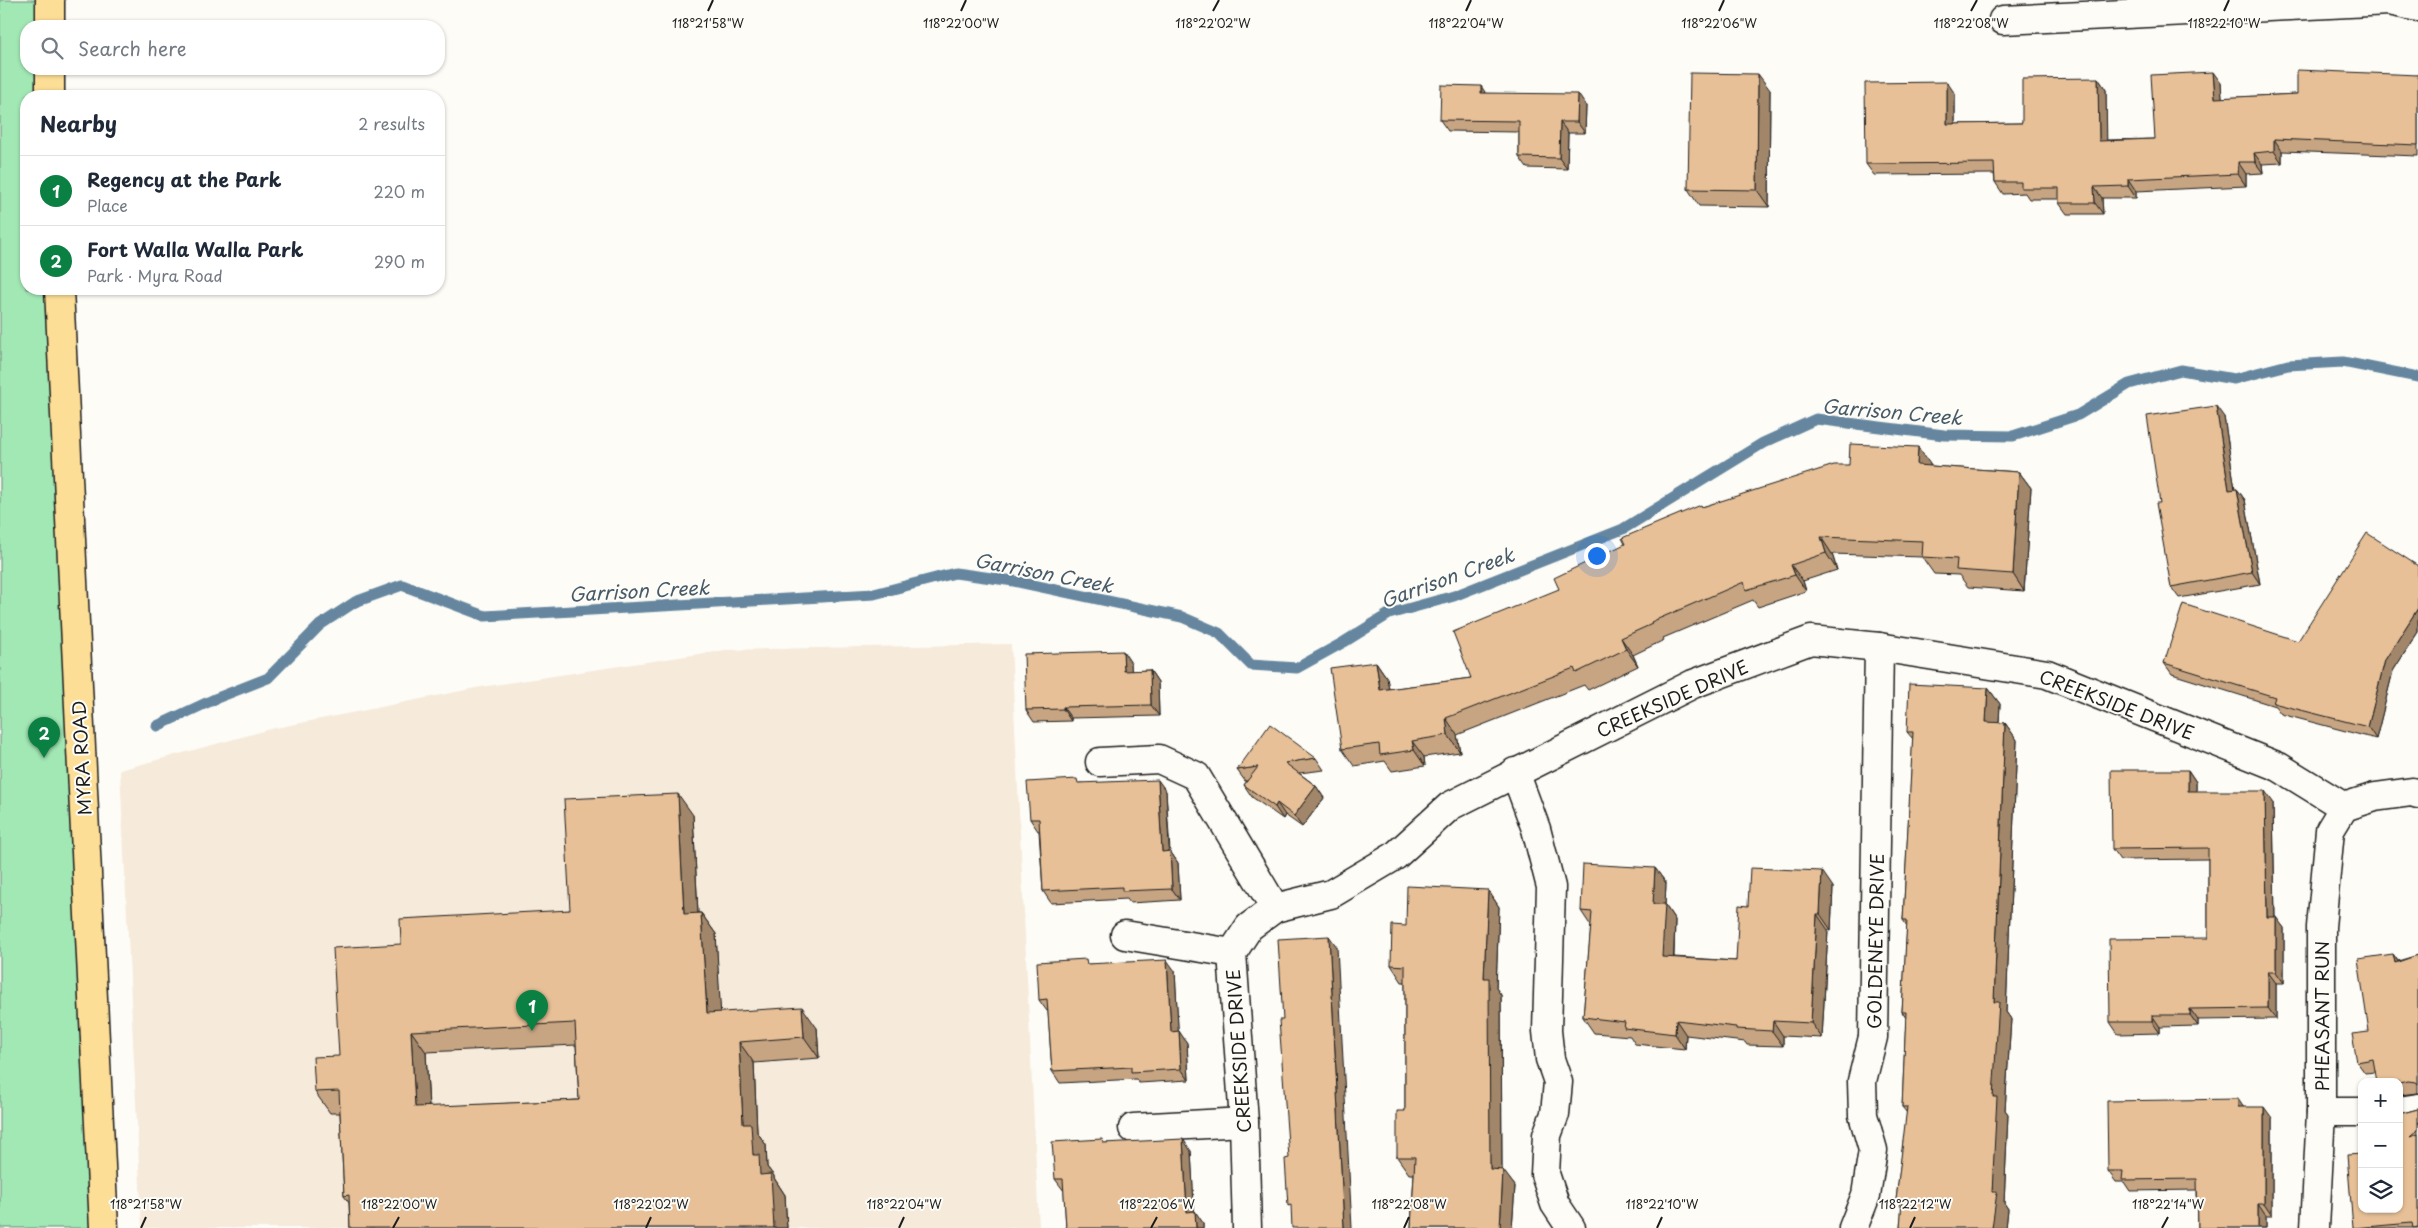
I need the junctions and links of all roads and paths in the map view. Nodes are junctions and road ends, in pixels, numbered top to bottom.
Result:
1 (50, 0) edge
2 (2389, 0) edge
3 (2418, 7) edge
4 (50, 20) edge
5 (2003, 20) dead end
6 (50, 75) edge
7 (50, 90) edge
8 (59, 295) edge
9 (1879, 647) junction
10 (1100, 762) dead end
11 (1515, 772) junction
12 (2418, 794) edge
13 (2344, 808) junction
14 (1275, 908) junction
15 (1124, 935) dead end
16 (1232, 953) junction
17 (2418, 1108) edge
18 (2403, 1110) edge
19 (2321, 1112) junction
20 (2358, 1112) edge
21 (1244, 1122) junction
22 (1133, 1128) dead end
23 (104, 1228) edge
24 (1247, 1228) edge
25 (1571, 1228) edge
26 (1853, 1228) edge
27 (2315, 1228) edge

1 - 4 highway
2 - 3 street
2 - 5 street
6 - 7 highway
8 - 23 highway, MYRA ROAD
9 - 11 street, CREEKSIDE DRIVE
9 - 13 street, CREEKSIDE DRIVE
9 - 26 street, GOLDENEYE DRIVE
10 - 14 street
11 - 14 street, CREEKSIDE DRIVE
11 - 25 street
12 - 13 street
13 - 19 street, PHEASANT RUN
14 - 16 street, CREEKSIDE DRIVE
15 - 16 street
16 - 21 street, CREEKSIDE DRIVE
17 - 18 street
19 - 20 street
19 - 27 street, PHEASANT RUN
21 - 22 street
21 - 24 street, CREEKSIDE DRIVE

